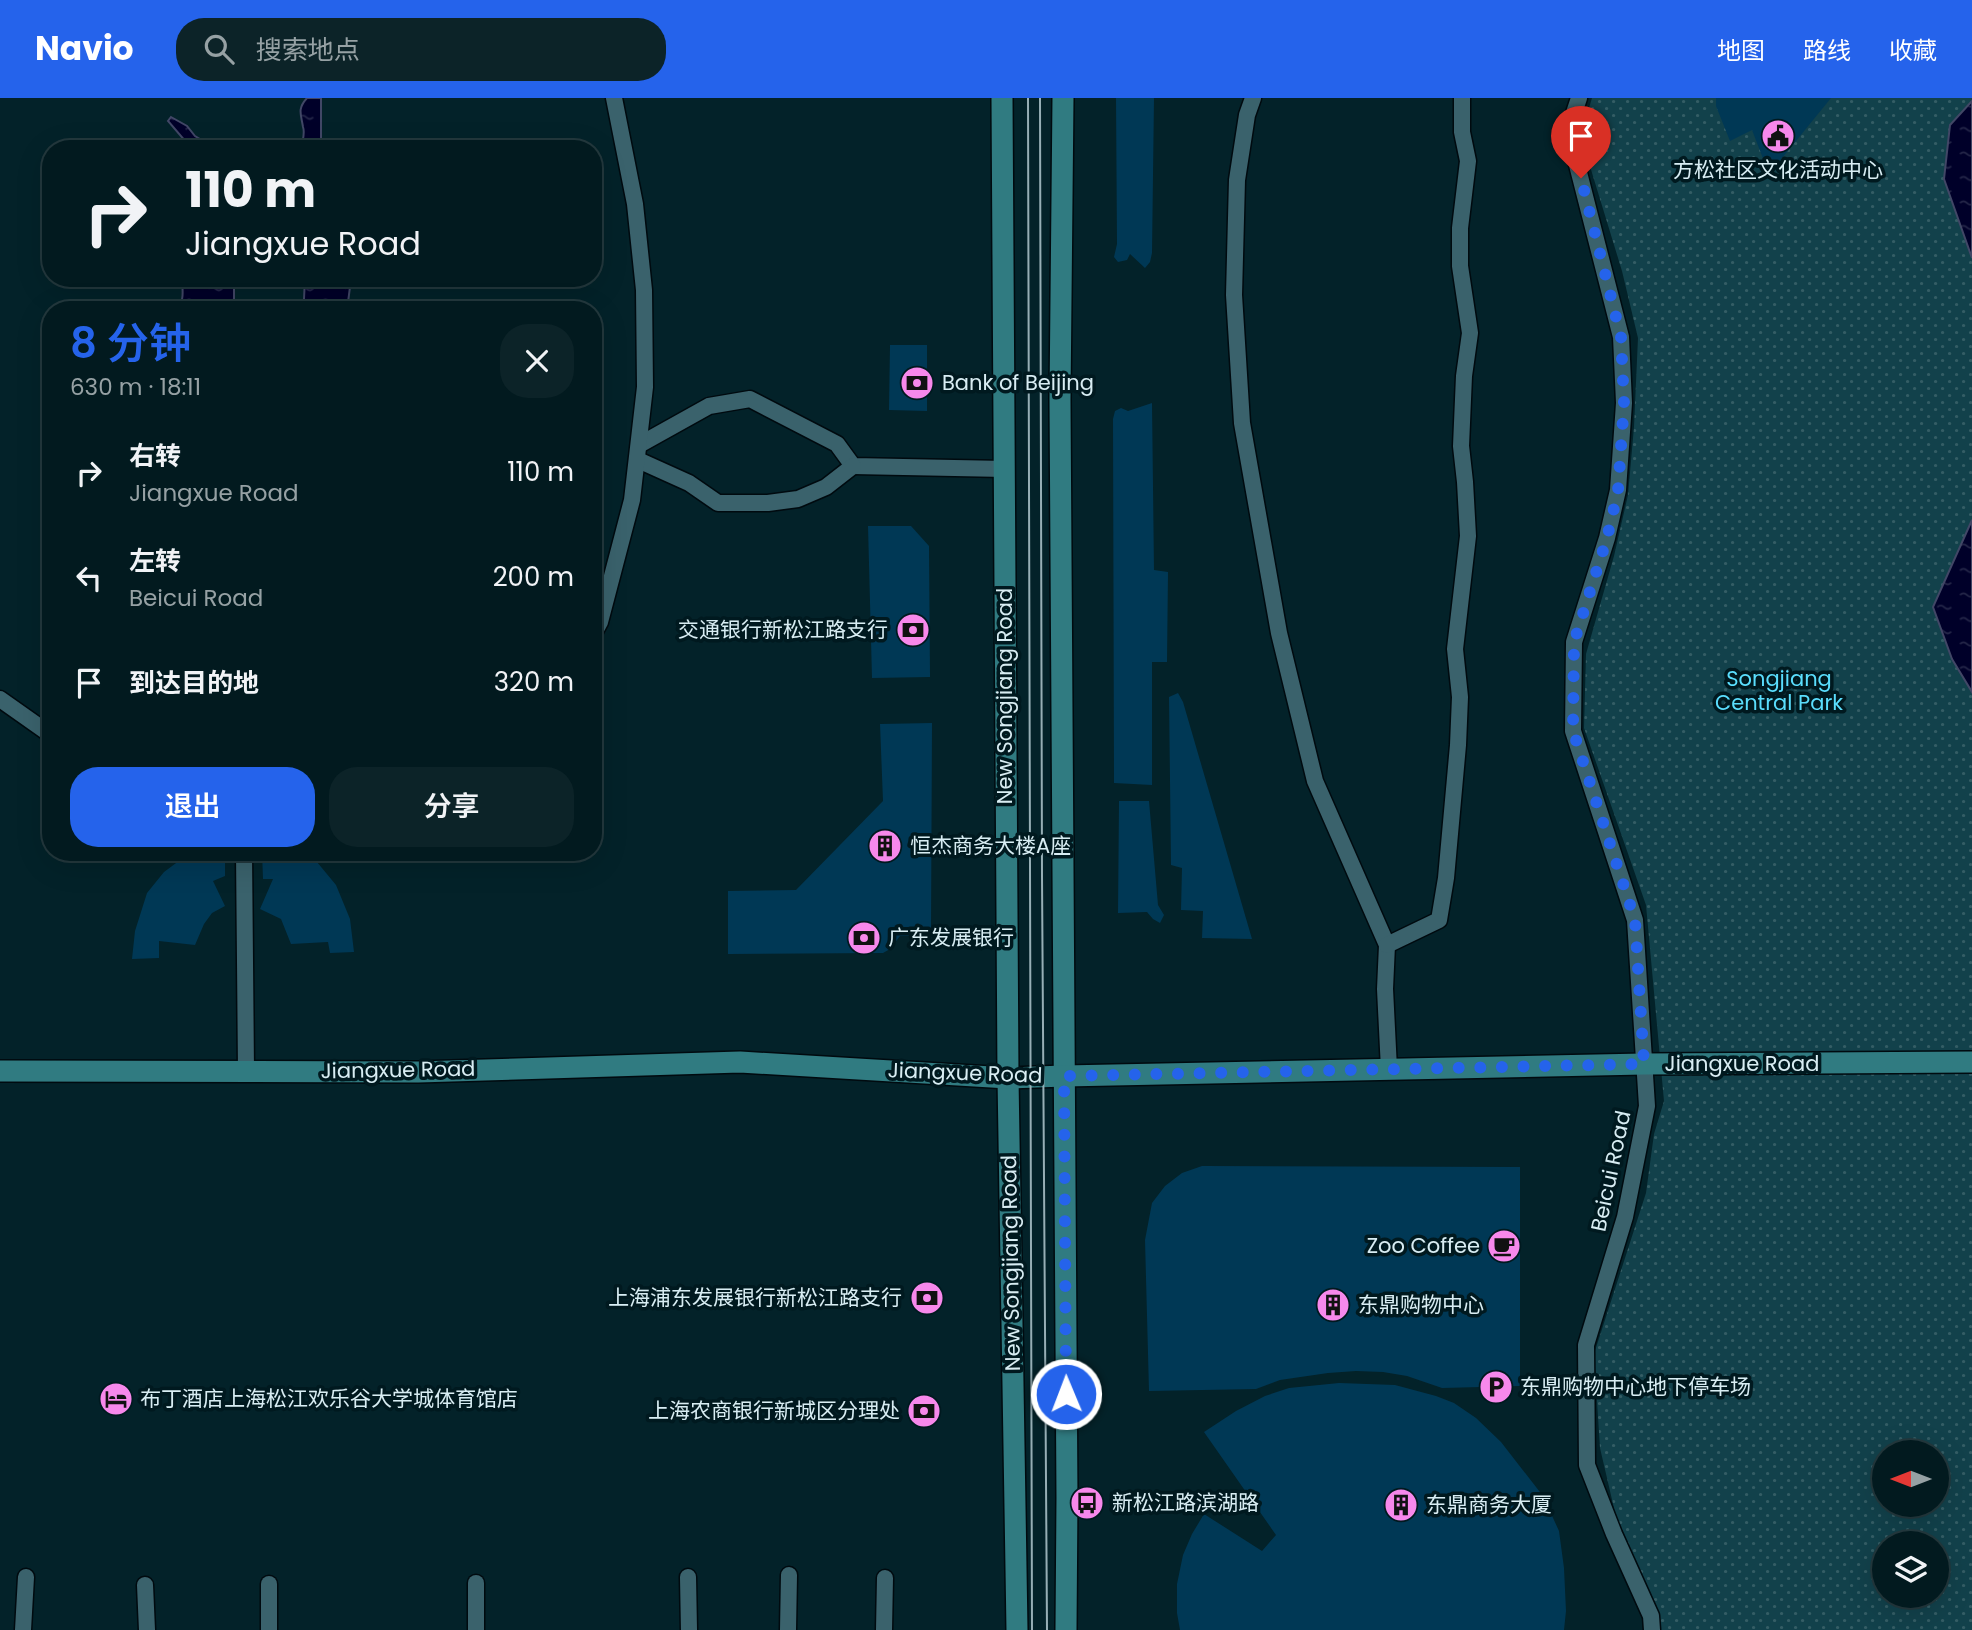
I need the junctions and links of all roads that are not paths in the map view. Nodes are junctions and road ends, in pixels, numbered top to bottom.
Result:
1 (614, 98) edge
2 (1002, 98) edge
3 (1063, 98) edge
4 (1253, 98) edge
5 (1462, 98) edge
6 (1579, 98) edge
7 (639, 453) junction
8 (853, 466) junction
9 (1005, 469) junction
10 (602, 615) edge
11 (0, 699) edge
12 (42, 729) edge
13 (244, 861) edge
14 (1387, 945) junction
15 (1972, 1062) edge
16 (1644, 1064) junction
17 (1389, 1069) junction
18 (0, 1071) edge
19 (246, 1071) junction
20 (1064, 1076) junction
21 (1008, 1078) junction
22 (789, 1575) dead end
23 (26, 1577) dead end
24 (688, 1577) dead end
25 (885, 1578) dead end
26 (476, 1583) dead end
27 (269, 1584) dead end
28 (145, 1585) dead end
29 (23, 1630) edge
30 (147, 1630) edge
31 (269, 1630) edge
32 (477, 1630) edge
33 (689, 1630) edge
34 (788, 1630) edge
35 (884, 1630) edge
36 (1017, 1630) edge
37 (1066, 1630) edge
38 (1651, 1630) edge

1 - 7 street
2 - 9 main road, New Songjiang Road
3 - 20 main road
4 - 14 street
5 - 14 street
6 - 16 street, Beicui Road
7 - 8 street
7 - 8 street
7 - 10 street
8 - 9 street
9 - 21 main road, New Songjiang Road
11 - 12 street
13 - 19 street
14 - 17 street
15 - 16 main road, Jiangxue Road
16 - 17 main road, Jiangxue Road
16 - 38 street, Beicui Road
17 - 20 main road, Jiangxue Road
18 - 19 main road, Jiangxue Road
19 - 21 main road, Jiangxue Road
20 - 21 main road, Jiangxue Road
20 - 37 main road
21 - 36 main road, New Songjiang Road
22 - 34 street
23 - 29 street
24 - 33 street
25 - 35 street
26 - 32 street
27 - 31 street
28 - 30 street

